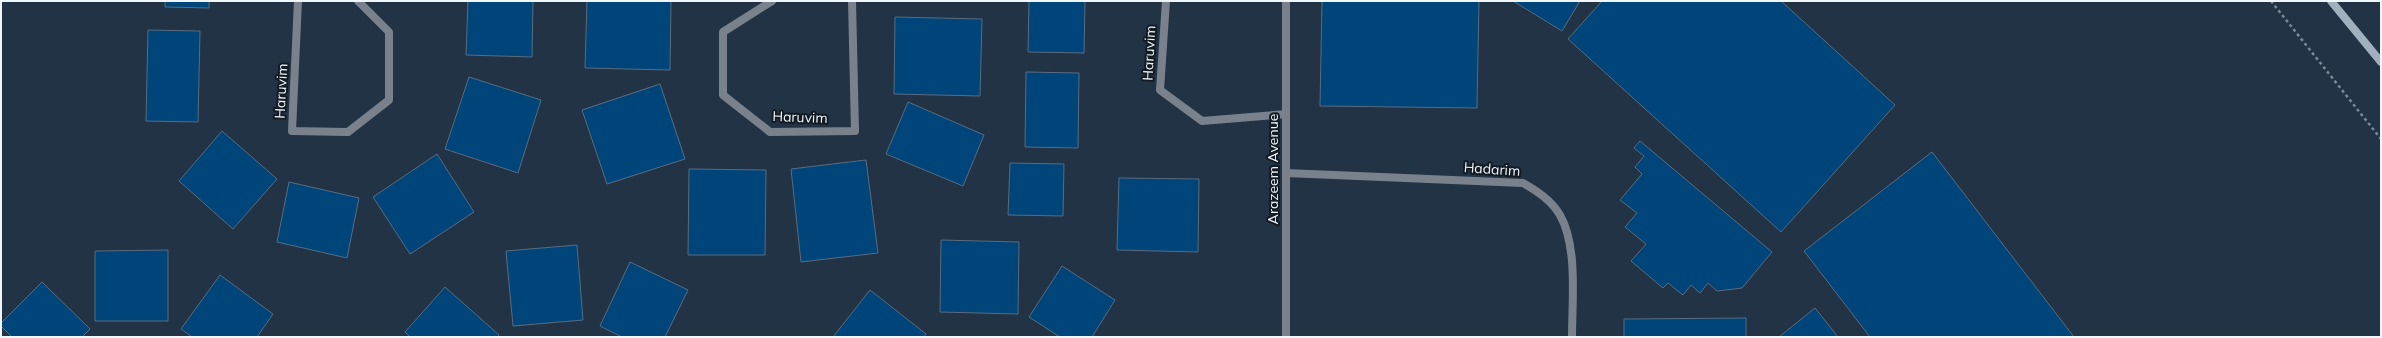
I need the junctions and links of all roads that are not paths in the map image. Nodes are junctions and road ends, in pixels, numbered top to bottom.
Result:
1 (298, 1) edge
2 (358, 1) edge
3 (772, 1) edge
4 (852, 1) edge
5 (1166, 1) edge
6 (1286, 1) edge
7 (2331, 1) edge
8 (2381, 62) edge
9 (1286, 114) junction
10 (1286, 173) junction
11 (1286, 337) edge
12 (1572, 337) edge

1 - 2 street, Haruvim
3 - 4 street, Haruvim
5 - 9 street, Haruvim
6 - 9 street, Arazeem Avenue
7 - 8 main road
9 - 10 street, Arazeem Avenue
10 - 11 street, Arazeem Avenue
10 - 12 street, Hadarim

